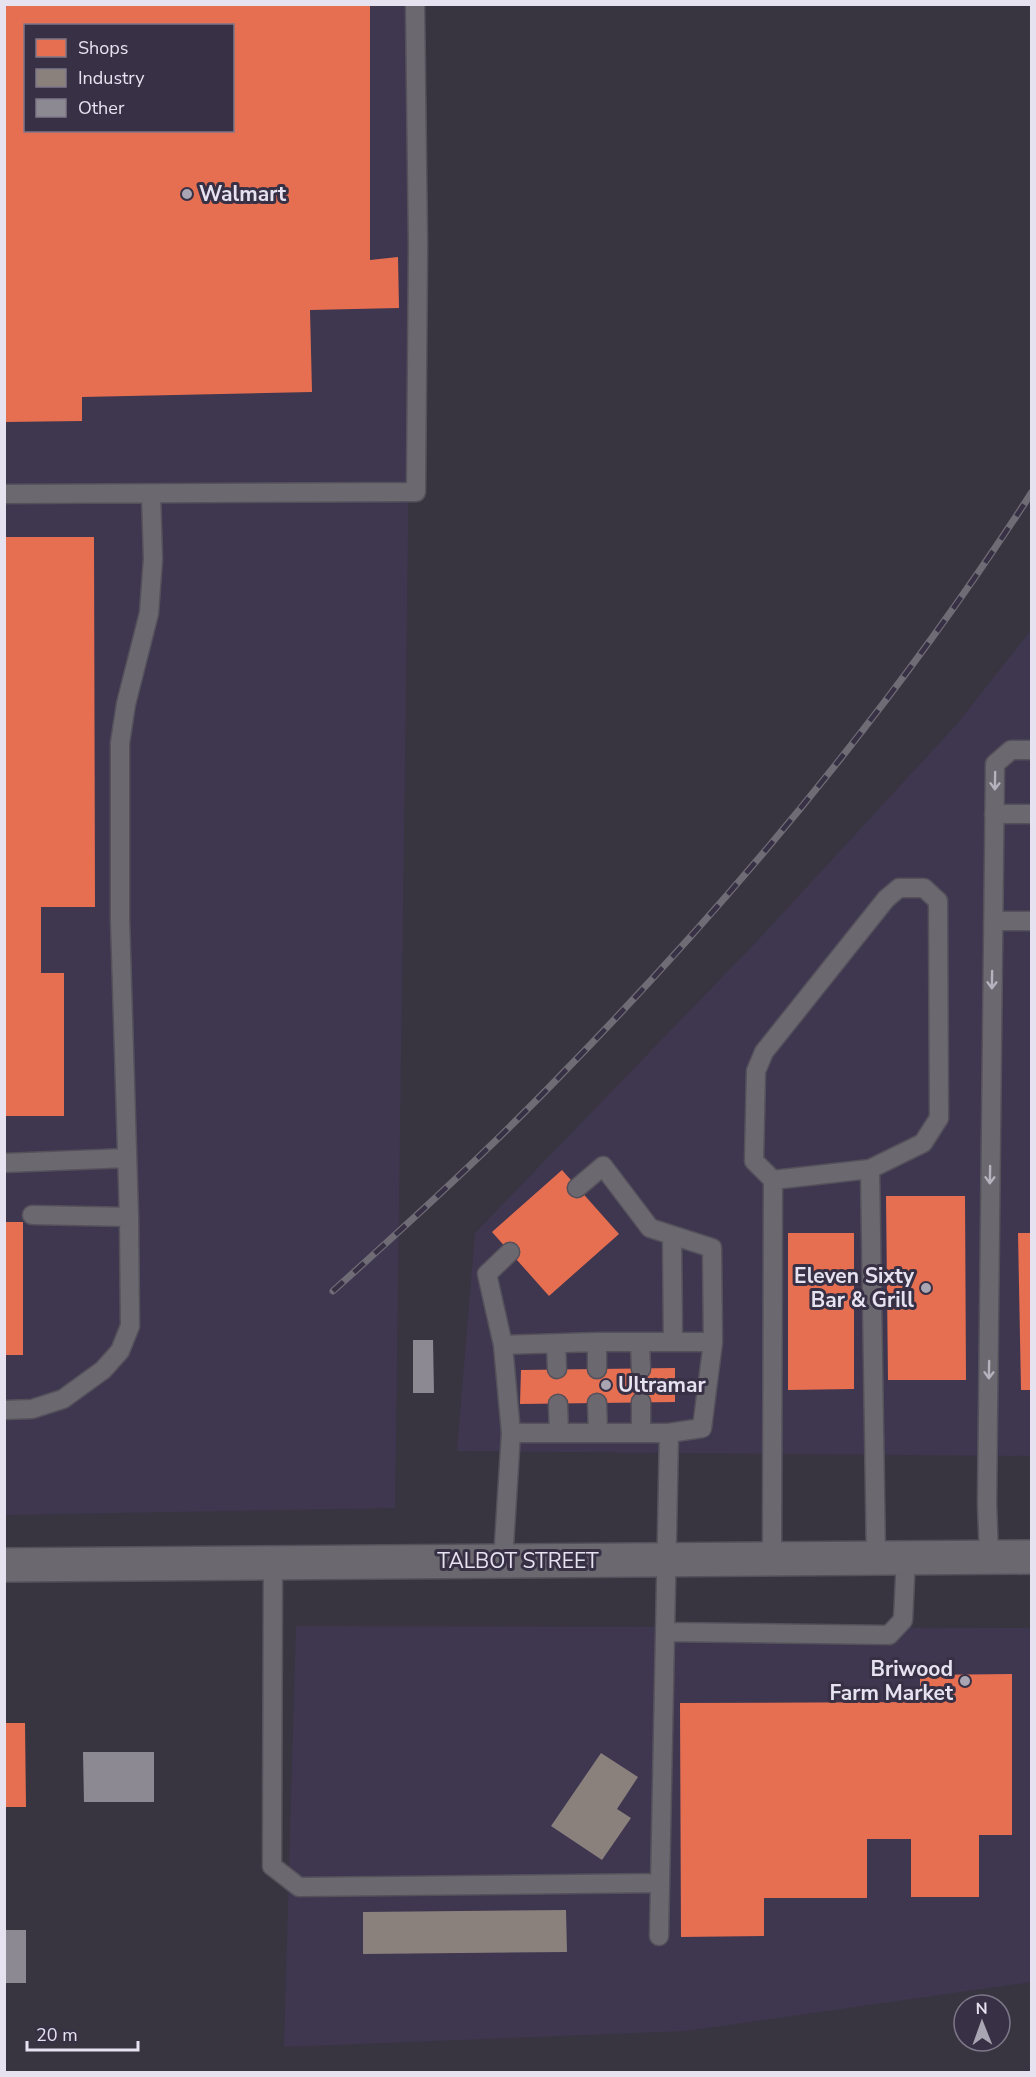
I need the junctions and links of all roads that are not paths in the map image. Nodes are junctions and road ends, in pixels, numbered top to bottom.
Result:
1 (415, 4) edge
2 (4, 494) edge
3 (151, 494) junction
4 (1032, 750) edge
5 (994, 814) junction
6 (1032, 814) edge
7 (993, 921) junction
8 (1032, 921) edge
9 (127, 1158) junction
10 (4, 1163) edge
11 (870, 1170) junction
12 (773, 1180) junction
13 (577, 1188) dead end
14 (32, 1215) dead end
15 (129, 1217) junction
16 (672, 1235) junction
17 (510, 1252) dead end
18 (597, 1342) junction
19 (640, 1342) junction
20 (673, 1342) junction
21 (713, 1342) junction
22 (556, 1344) junction
23 (503, 1345) junction
24 (557, 1369) dead end
25 (597, 1369) dead end
26 (641, 1369) dead end
27 (641, 1402) dead end
28 (597, 1403) dead end
29 (558, 1404) dead end
30 (4, 1410) edge
31 (641, 1432) junction
32 (669, 1432) junction
33 (511, 1433) junction
34 (559, 1433) junction
35 (598, 1433) junction
36 (989, 1557) junction
37 (1032, 1557) edge
38 (891, 1558) junction
39 (772, 1559) junction
40 (666, 1560) junction
41 (503, 1561) junction
42 (273, 1562) junction
43 (4, 1565) edge
44 (665, 1632) junction
45 (660, 1883) junction
46 (659, 1936) dead end

1 - 3 lane
2 - 3 lane
3 - 9 lane
4 -> 5 lane
5 - 6 lane
5 - 7 lane
7 - 8 lane
7 -> 36 lane
9 - 10 lane
9 - 15 lane
11 - 12 lane
11 - 12 lane
11 - 38 lane
12 - 39 lane
13 - 16 lane
14 - 15 lane
15 - 30 lane
16 - 20 lane
16 - 21 lane
17 - 23 lane
18 - 19 lane
18 - 22 lane
18 - 25 lane
19 - 20 lane
19 - 26 lane
20 - 21 lane
21 - 32 lane
22 - 23 lane
22 - 24 lane
23 - 33 lane
27 - 31 lane
28 - 35 lane
29 - 34 lane
31 - 32 lane
31 - 35 lane
32 - 40 lane
33 - 34 lane
33 - 41 lane
34 - 35 lane
36 - 37 main road, TALBOT STREET
36 - 38 main road, TALBOT STREET
38 - 39 main road, TALBOT STREET
38 - 44 lane
39 - 40 main road, TALBOT STREET
40 - 41 main road, TALBOT STREET
40 - 44 lane
41 - 42 main road, TALBOT STREET
42 - 43 main road, TALBOT STREET
42 - 45 lane
44 - 45 lane
45 - 46 lane

